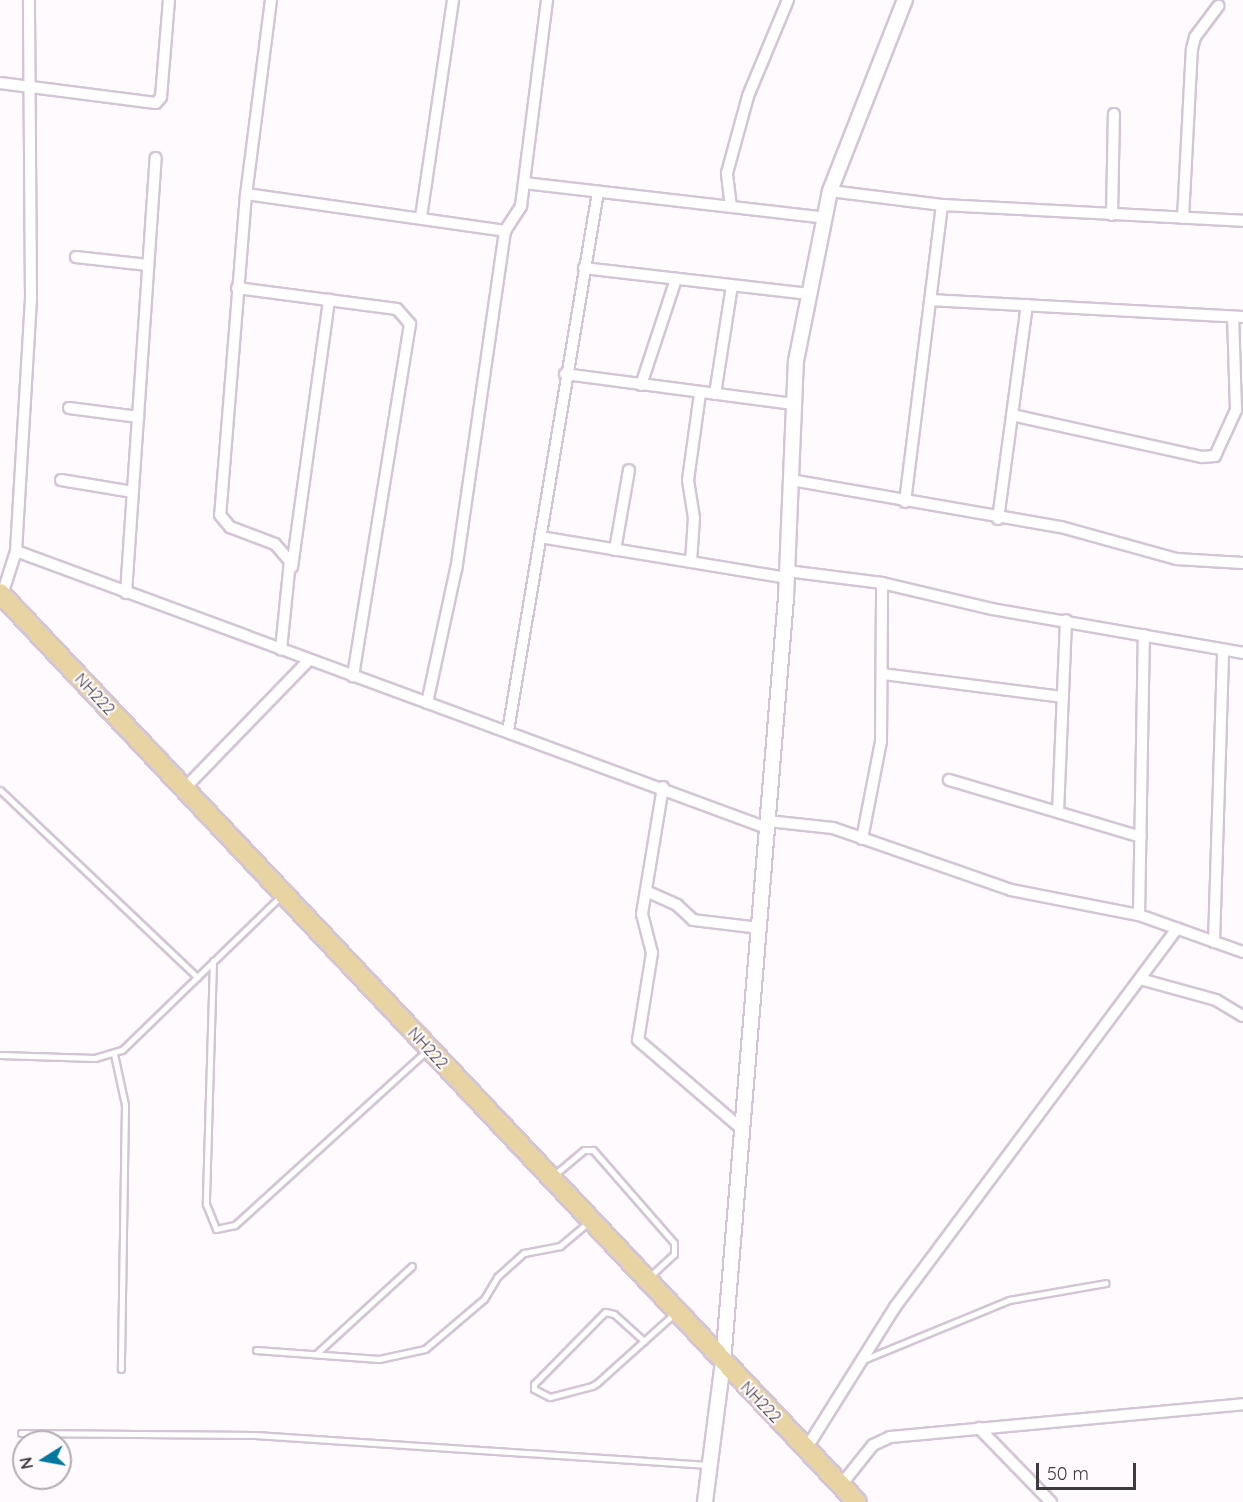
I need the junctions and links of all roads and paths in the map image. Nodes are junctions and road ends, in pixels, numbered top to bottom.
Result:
1 (29, 0) edge
2 (170, 0) edge
3 (271, 0) edge
4 (453, 0) edge
5 (547, 0) edge
6 (788, 0) edge
7 (905, 0) edge
8 (1218, 6) dead end
9 (0, 83) edge
10 (26, 87) junction
11 (1114, 114) dead end
12 (156, 158) dead end
13 (524, 183) junction
14 (598, 192) junction
15 (830, 192) junction
16 (246, 194) junction
17 (942, 205) junction
18 (731, 207) junction
19 (1112, 215) junction
20 (422, 217) junction
21 (825, 218) junction
22 (1183, 218) junction
23 (1243, 221) edge
24 (505, 231) junction
25 (76, 257) dead end
26 (148, 265) junction
27 (584, 268) junction
28 (676, 279) junction
29 (732, 285) junction
30 (237, 288) junction
31 (809, 294) junction
32 (329, 300) junction
33 (930, 300) junction
34 (1027, 305) junction
35 (1238, 317) edge
36 (566, 374) junction
37 (641, 384) junction
38 (700, 393) junction
39 (715, 394) junction
40 (794, 404) junction
41 (69, 408) dead end
42 (1012, 415) junction
43 (138, 417) junction
44 (629, 470) dead end
45 (61, 480) dead end
46 (791, 480) junction
47 (133, 492) junction
48 (905, 502) junction
49 (998, 519) junction
50 (540, 537) junction
51 (615, 550) junction
52 (16, 551) junction
53 (691, 562) junction
54 (1243, 562) edge
55 (292, 568) junction
56 (787, 574) junction
57 (882, 583) junction
58 (126, 593) junction
59 (1, 594) edge
60 (1066, 620) junction
61 (1144, 635) junction
62 (281, 650) junction
63 (1223, 653) junction
64 (1243, 653) edge
65 (309, 660) junction
66 (884, 674) junction
67 (353, 676) junction
68 (1063, 697) junction
69 (427, 703) junction
70 (508, 731) junction
71 (949, 780) dead end
72 (663, 787) junction
73 (184, 789) junction
74 (0, 790) edge
75 (1058, 812) junction
76 (767, 824) junction
77 (1140, 837) junction
78 (862, 839) junction
79 (646, 891) junction
80 (283, 894) junction
81 (1139, 915) junction
82 (759, 928) junction
83 (1176, 928) junction
84 (1214, 942) junction
85 (1243, 952) edge
86 (213, 961) junction
87 (197, 977) junction
88 (1140, 979) junction
89 (1243, 1016) edge
90 (429, 1049) junction
91 (0, 1054) edge
92 (114, 1054) junction
93 (742, 1129) junction
94 (550, 1178) junction
95 (590, 1221) junction
96 (412, 1266) dead end
97 (646, 1280) junction
98 (1106, 1283) dead end
99 (676, 1312) junction
100 (644, 1341) junction
101 (256, 1350) dead end
102 (316, 1354) junction
103 (862, 1361) junction
104 (723, 1362) junction
105 (121, 1369) dead end
106 (1243, 1404) edge
107 (979, 1428) junction
108 (72, 1433) edge
109 (806, 1449) junction
110 (710, 1465) junction
111 (841, 1485) junction
112 (705, 1502) edge
113 (858, 1502) edge
114 (1051, 1502) edge

1 - 10 street
2 - 10 street
3 - 16 street
4 - 20 street
5 - 13 street
6 - 18 street
7 - 15 street
8 - 22 street
9 - 10 street
10 - 52 street
11 - 19 street
12 - 26 street
13 - 14 street
13 - 24 street
14 - 18 street
14 - 27 street
15 - 17 street
15 - 21 street
16 - 20 street
16 - 30 street
17 - 19 street
17 - 33 street
18 - 21 street
19 - 22 street
20 - 24 street
21 - 31 street
22 - 23 street
24 - 69 street
25 - 26 street
26 - 43 street
27 - 28 street
27 - 36 street
28 - 29 street
28 - 37 street
29 - 31 street
29 - 39 street
30 - 32 street
30 - 55 street
31 - 40 street
32 - 55 street
32 - 67 street
33 - 34 street
33 - 48 street
34 - 35 street
34 - 42 street
35 - 42 street
36 - 37 street
36 - 50 street
37 - 38 street
38 - 39 street
38 - 53 street
39 - 40 street
40 - 46 street
41 - 43 street
42 - 49 street
43 - 47 street
44 - 51 street
45 - 47 street
46 - 48 street
46 - 56 street
47 - 58 street
48 - 49 street
49 - 54 street
50 - 51 street
50 - 70 street
51 - 53 street
52 - 58 street
52 - 59 street
53 - 56 street
55 - 62 street
56 - 57 street
56 - 76 street
57 - 60 street
57 - 66 street
58 - 62 street
59 - 73 main road, NH222
60 - 61 street
60 - 68 street
61 - 63 street
61 - 77 street
62 - 65 street
63 - 64 street
63 - 84 street
65 - 67 street
65 - 73 street
66 - 68 street
66 - 78 street
67 - 69 street
68 - 75 street
69 - 70 street
70 - 72 street
71 - 75 street
72 - 76 street
72 - 79 street
73 - 80 main road, NH222
74 - 87 lane
75 - 77 street
76 - 78 street
76 - 82 street
77 - 81 street
78 - 81 street
79 - 82 street
79 - 93 street
80 - 86 lane
80 - 90 main road, NH222
81 - 83 street
82 - 93 street
83 - 84 street
83 - 88 street
84 - 85 street
86 - 87 lane
86 - 90 lane
87 - 92 lane
88 - 89 street
88 - 103 street
90 - 94 main road, NH222
91 - 92 lane
92 - 105 lane
93 - 104 street
94 - 95 main road, NH222
94 - 97 lane
95 - 97 main road, NH222
95 - 102 lane
96 - 102 lane
97 - 99 main road, NH222
98 - 103 lane
99 - 100 lane
99 - 104 main road, NH222
100 - 100 lane
101 - 102 lane
103 - 109 street
104 - 109 main road, NH222
104 - 110 street
106 - 107 street
107 - 111 street
107 - 114 street
108 - 110 lane
109 - 111 main road, NH222
110 - 112 street
111 - 113 main road, NH222

